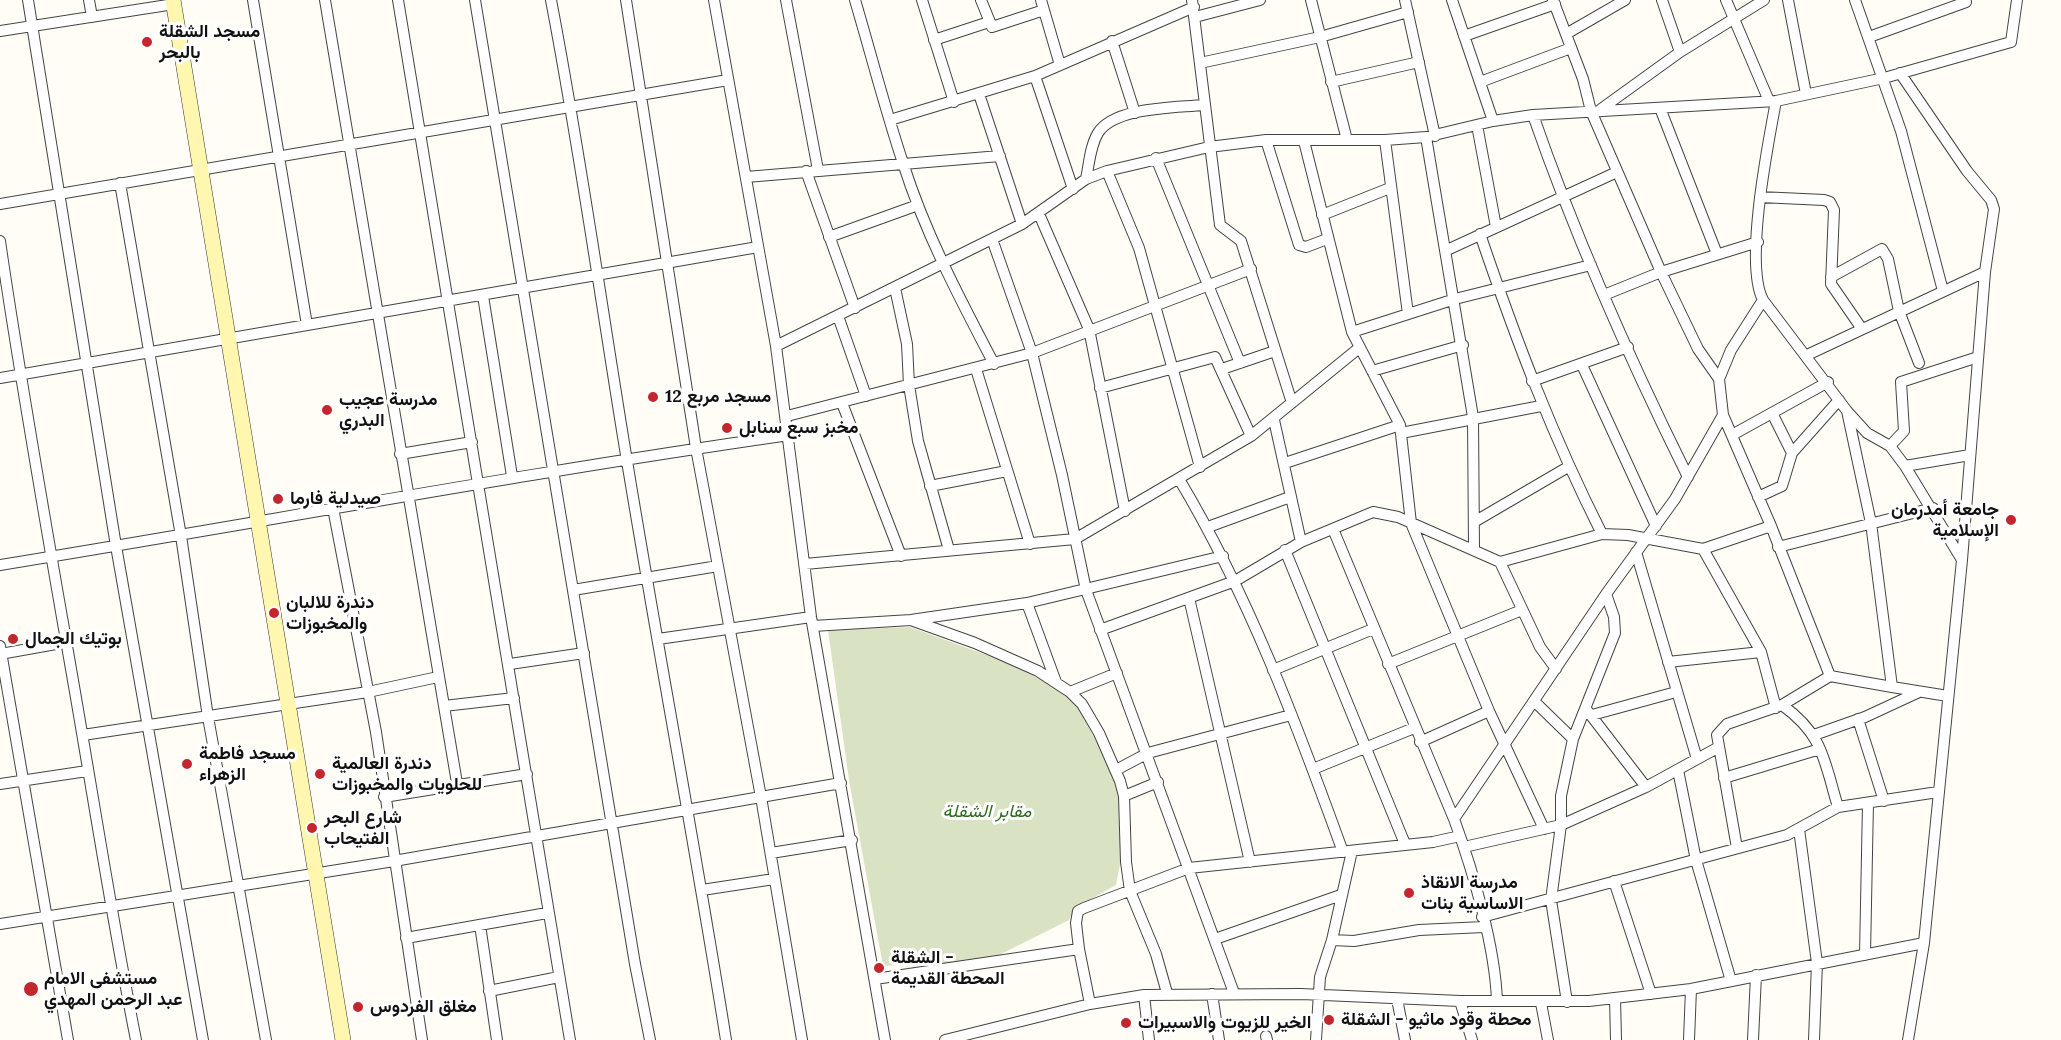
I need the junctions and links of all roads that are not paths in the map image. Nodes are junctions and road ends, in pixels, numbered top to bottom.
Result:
1 (27, 0) edge
2 (89, 0) edge
3 (253, 0) edge
4 (325, 0) edge
5 (398, 0) edge
6 (475, 0) edge
7 (551, 0) edge
8 (626, 0) edge
9 (714, 0) edge
10 (786, 0) edge
11 (855, 0) edge
12 (922, 0) edge
13 (981, 0) edge
14 (1260, 0) edge
15 (1311, 0) edge
16 (1405, 0) edge
17 (1452, 0) edge
18 (1625, 0) edge
19 (1662, 0) edge
20 (1725, 0) edge
21 (1764, 0) edge
22 (1788, 0) edge
23 (1855, 0) edge
24 (2017, 0) edge
25 (1967, 1) edge
26 (173, 2) edge
27 (1554, 2) edge
28 (1042, 5) edge
29 (1194, 8) edge
30 (1408, 12) junction
31 (92, 17) junction
32 (1734, 17) junction
33 (989, 22) junction
34 (32, 26) junction
35 (0, 31) edge
36 (1566, 34) junction
37 (1464, 36) junction
38 (1320, 37) junction
39 (1869, 37) junction
40 (934, 40) junction
41 (1112, 41) junction
42 (1571, 48) junction
43 (1680, 52) junction
44 (1419, 62) junction
45 (1200, 63) junction
46 (1059, 65) junction
47 (1900, 74) junction
48 (1035, 76) junction
49 (1884, 78) junction
50 (728, 80) junction
51 (1331, 82) junction
52 (1480, 82) junction
53 (979, 94) junction
54 (1806, 94) junction
55 (641, 95) junction
56 (1772, 101) junction
57 (954, 102) junction
58 (1203, 105) junction
59 (572, 106) junction
60 (1660, 108) junction
61 (1596, 110) junction
62 (1135, 113) junction
63 (1533, 116) junction
64 (494, 119) junction
65 (890, 120) junction
66 (1493, 121) junction
67 (1477, 125) junction
68 (420, 132) junction
69 (1430, 136) junction
70 (1266, 140) junction
71 (1347, 140) junction
72 (1385, 140) junction
73 (1304, 141) junction
74 (348, 143) junction
75 (1209, 147) junction
76 (279, 155) junction
77 (1000, 156) junction
78 (1156, 158) junction
79 (903, 164) junction
80 (201, 169) junction
81 (818, 170) junction
82 (806, 171) junction
83 (1107, 171) junction
84 (1617, 172) junction
85 (746, 177) junction
86 (1086, 179) junction
87 (120, 183) junction
88 (1390, 188) junction
89 (1073, 189) junction
90 (58, 193) junction
91 (1561, 197) junction
92 (1760, 197) junction
93 (0, 204) edge
94 (918, 205) junction
95 (1039, 214) junction
96 (1322, 215) junction
97 (1022, 224) junction
98 (1496, 227) junction
99 (1480, 234) junction
100 (829, 237) junction
101 (992, 239) junction
102 (1327, 239) junction
103 (0, 241) edge
104 (1758, 242) junction
105 (758, 247) junction
106 (1447, 250) junction
107 (1717, 254) junction
108 (667, 264) junction
109 (943, 264) junction
110 (1591, 265) junction
111 (1251, 268) junction
112 (1661, 272) junction
113 (1984, 272) junction
114 (597, 276) junction
115 (1831, 277) junction
116 (1209, 284) junction
117 (523, 288) junction
118 (895, 288) junction
119 (1498, 289) junction
120 (1943, 291) junction
121 (1604, 295) junction
122 (483, 296) junction
123 (1455, 299) junction
124 (1763, 300) junction
125 (448, 302) junction
126 (1157, 304) junction
127 (855, 308) junction
128 (1899, 311) junction
129 (378, 313) junction
130 (1408, 314) junction
131 (838, 316) junction
132 (307, 325) junction
133 (1089, 329) junction
134 (1862, 329) junction
135 (1352, 332) junction
136 (228, 339) junction
137 (1463, 345) junction
138 (776, 346) junction
139 (1628, 347) junction
140 (1359, 348) junction
141 (1275, 351) junction
142 (149, 353) junction
143 (1032, 353) junction
144 (1807, 355) junction
145 (1978, 357) junction
146 (1240, 363) junction
147 (1919, 363) dead end
148 (87, 364) junction
149 (993, 364) junction
150 (1582, 365) junction
151 (976, 369) junction
152 (1172, 369) junction
153 (1222, 369) junction
154 (1372, 371) junction
155 (19, 375) junction
156 (0, 378) edge
157 (1719, 379) junction
158 (1532, 381) junction
159 (1828, 382) junction
160 (909, 385) junction
161 (1100, 388) junction
162 (867, 396) junction
163 (1839, 400) junction
164 (842, 403) junction
165 (1292, 403) junction
166 (1541, 406) junction
167 (1847, 411) junction
168 (1772, 413) junction
169 (1723, 415) junction
170 (787, 416) junction
171 (1473, 417) junction
172 (1274, 420) junction
173 (1401, 429) junction
174 (789, 435) junction
175 (1732, 435) junction
176 (1251, 436) junction
177 (472, 442) junction
178 (1890, 446) junction
179 (696, 448) junction
180 (1792, 453) junction
181 (400, 454) junction
182 (1970, 455) junction
183 (627, 458) junction
184 (1285, 463) junction
185 (1905, 466) junction
186 (1200, 467) junction
187 (1568, 467) junction
188 (553, 470) junction
189 (1006, 471) junction
190 (512, 476) junction
191 (1688, 477) junction
192 (1179, 479) junction
193 (478, 482) junction
194 (930, 486) junction
195 (408, 494) junction
196 (1290, 497) junction
197 (1758, 497) junction
198 (333, 508) junction
199 (1933, 508) junction
200 (1125, 511) junction
201 (1474, 522) junction
202 (258, 523) junction
203 (1412, 523) junction
204 (1870, 523) junction
205 (1656, 526) junction
206 (1771, 526) junction
207 (1208, 527) junction
208 (1333, 529) junction
209 (1602, 534) junction
210 (181, 536) junction
211 (1646, 538) junction
212 (1075, 539) junction
213 (1301, 542) junction
214 (1029, 544) junction
215 (116, 546) junction
216 (1778, 547) junction
217 (1474, 548) junction
218 (1703, 549) junction
219 (950, 550) junction
220 (1285, 550) junction
221 (1636, 552) junction
222 (51, 556) junction
223 (901, 556) junction
224 (1222, 556) junction
225 (1962, 560) junction
226 (1500, 562) junction
227 (805, 564) junction
228 (0, 565) edge
229 (718, 566) junction
230 (648, 579) junction
231 (1235, 582) junction
232 (573, 590) junction
233 (1086, 590) junction
234 (1605, 594) junction
235 (1189, 598) junction
236 (1027, 603) junction
237 (1522, 610) junction
238 (911, 620) junction
239 (812, 621) junction
240 (729, 629) junction
241 (1373, 629) junction
242 (1100, 630) junction
243 (1457, 636) junction
244 (658, 639) junction
245 (66, 642) junction
246 (1325, 648) junction
247 (0, 651) edge
248 (1761, 652) junction
249 (584, 653) junction
250 (1668, 662) junction
251 (510, 664) junction
252 (1388, 664) junction
253 (1556, 669) junction
254 (1273, 670) junction
255 (1117, 673) junction
256 (438, 676) junction
257 (1830, 676) junction
258 (1056, 682) junction
259 (1892, 687) junction
260 (368, 692) junction
261 (1070, 692) junction
262 (1676, 692) junction
263 (1919, 692) junction
264 (1948, 696) junction
265 (514, 698) junction
266 (1535, 702) junction
267 (288, 705) junction
268 (444, 706) junction
269 (1779, 707) junction
270 (1490, 711) junction
271 (1589, 712) junction
272 (1291, 715) junction
273 (208, 717) junction
274 (1858, 719) junction
275 (147, 727) junction
276 (1414, 728) junction
277 (1222, 733) junction
278 (83, 735) junction
279 (1814, 735) junction
280 (1573, 739) junction
281 (1420, 742) junction
282 (1504, 745) junction
283 (1719, 747) junction
284 (1365, 749) junction
285 (1820, 749) junction
286 (1148, 753) junction
287 (1697, 759) junction
288 (1313, 769) junction
289 (1116, 770) junction
290 (1678, 770) junction
291 (87, 771) junction
292 (527, 774) junction
293 (1724, 778) junction
294 (23, 781) junction
295 (1158, 782) junction
296 (457, 783) junction
297 (841, 783) junction
298 (0, 784) edge
299 (1646, 787) junction
300 (1938, 792) junction
301 (1124, 796) junction
302 (384, 797) junction
303 (761, 797) junction
304 (1884, 801) junction
305 (1868, 803) junction
306 (1838, 807) junction
307 (689, 809) junction
308 (1454, 819) junction
309 (611, 823) junction
310 (1561, 825) junction
311 (1544, 829) junction
312 (1799, 829) junction
313 (535, 836) junction
314 (1460, 836) junction
315 (852, 840) junction
316 (1405, 844) junction
317 (1464, 847) junction
318 (1737, 848) junction
319 (1347, 852) junction
320 (771, 853) junction
321 (1696, 860) junction
322 (394, 861) junction
323 (1250, 862) junction
324 (1189, 868) junction
325 (316, 872) junction
326 (774, 879) junction
327 (1614, 881) junction
328 (237, 885) junction
329 (702, 890) junction
330 (1130, 891) junction
331 (178, 895) junction
332 (1341, 895) junction
333 (1551, 900) junction
334 (109, 905) junction
335 (547, 913) junction
336 (47, 917) junction
337 (1483, 922) junction
338 (0, 924) edge
339 (480, 925) junction
340 (406, 938) junction
341 (1215, 939) junction
342 (1332, 940) junction
343 (1924, 944) junction
344 (1079, 950) junction
345 (1865, 955) junction
346 (1817, 963) junction
347 (1756, 975) junction
348 (559, 977) junction
349 (875, 979) junction
350 (1731, 981) junction
351 (1691, 989) junction
352 (489, 991) junction
353 (1167, 993) junction
354 (1234, 993) junction
355 (1212, 994) junction
356 (1317, 994) junction
357 (1651, 994) junction
358 (1144, 995) junction
359 (1615, 998) junction
360 (1397, 999) junction
361 (1460, 1001) junction
362 (1497, 1001) junction
363 (1567, 1002) junction
364 (1541, 1003) junction
365 (1090, 1004) junction
366 (68, 1040) edge
367 (136, 1040) edge
368 (203, 1040) edge
369 (267, 1040) edge
370 (343, 1040) edge
371 (422, 1040) edge
372 (497, 1040) edge
373 (570, 1040) edge
374 (650, 1040) edge
375 (726, 1040) edge
376 (802, 1040) edge
377 (885, 1040) edge
378 (945, 1040) edge
379 (1149, 1040) edge
380 (1219, 1040) edge
381 (1316, 1040) edge
382 (1405, 1040) edge
383 (1472, 1040) edge
384 (1548, 1040) edge
385 (1616, 1040) edge
386 (1689, 1040) edge
387 (1753, 1040) edge
388 (1814, 1040) edge
389 (1908, 1040) edge

1 - 34 street
2 - 31 street
3 - 76 street
4 - 74 street
5 - 68 street
6 - 64 street
7 - 59 street
8 - 55 street
9 - 50 street
10 - 81 street
11 - 65 street
12 - 40 street
13 - 33 street
14 - 29 street
15 - 38 street
16 - 30 street
17 - 37 street
18 - 36 street
19 - 43 street
20 - 32 street
21 - 32 street
22 - 54 street
23 - 39 street
24 - 47 street
25 - 39 street
26 - 31 street
26 - 80 street
27 - 36 street
27 - 37 street
28 - 33 street
28 - 46 street
29 - 41 street
29 - 45 street
30 - 38 street
30 - 44 street
31 - 34 street
32 - 43 street
32 - 56 street
33 - 40 street
34 - 35 street
34 - 90 street
36 - 42 street
37 - 52 street
38 - 45 street
38 - 51 street
39 - 49 street
40 - 57 street
41 - 46 street
41 - 62 street
42 - 52 street
42 - 61 street
43 - 61 street
44 - 51 street
44 - 69 street
45 - 58 street
46 - 48 street
47 - 49 street
47 - 113 street
48 - 53 street
48 - 89 street
49 - 54 street
49 - 120 street
50 - 55 street
50 - 85 street
51 - 71 street
52 - 66 street
53 - 57 street
53 - 77 street
54 - 56 street
55 - 59 street
55 - 108 street
56 - 60 street
56 - 92 street
57 - 65 street
58 - 62 street
58 - 75 street
59 - 64 street
59 - 114 street
60 - 61 street
60 - 107 street
61 - 63 street
61 - 84 street
62 - 86 street
63 - 66 street
63 - 91 street
64 - 68 street
64 - 117 street
65 - 79 street
66 - 67 street
67 - 69 street
67 - 98 street
68 - 74 street
68 - 125 street
69 - 72 street
69 - 106 street
70 - 73 street
70 - 75 street
70 - 102 street
71 - 72 street
71 - 73 street
72 - 88 street
73 - 96 street
74 - 76 street
74 - 129 street
75 - 78 street
75 - 111 street
76 - 80 street
76 - 132 street
77 - 79 street
77 - 97 street
78 - 83 street
78 - 116 street
79 - 81 street
79 - 94 street
80 - 87 street
80 - 136 street
81 - 82 street
82 - 85 street
82 - 100 street
83 - 86 street
83 - 126 street
84 - 91 street
84 - 112 street
85 - 105 street
86 - 89 street
87 - 90 street
87 - 142 street
88 - 96 street
88 - 130 street
89 - 95 street
90 - 93 street
90 - 148 street
91 - 98 street
91 - 110 street
92 - 104 street
92 - 115 street
94 - 100 street
94 - 109 street
95 - 97 street
95 - 133 street
96 - 102 street
97 - 101 street
98 - 99 street
99 - 106 street
99 - 119 street
100 - 127 street
101 - 109 street
101 - 143 street
102 - 135 street
103 - 155 street
104 - 107 street
104 - 124 street
105 - 108 street
105 - 138 street
106 - 123 street
107 - 112 street
108 - 114 street
108 - 179 street
109 - 118 street
109 - 149 street
110 - 119 street
110 - 121 street
111 - 116 street
111 - 141 street
112 - 121 street
112 - 157 street
113 - 120 street
113 - 145 street
114 - 117 street
114 - 183 street
115 - 128 street
115 - 134 street
116 - 126 street
116 - 146 street
117 - 122 street
117 - 188 street
118 - 127 street
118 - 160 street
119 - 123 street
119 - 158 street
120 - 128 street
121 - 139 street
122 - 125 street
122 - 190 street
123 - 130 street
123 - 137 street
124 - 144 street
124 - 157 street
125 - 129 street
125 - 177 street
126 - 133 street
126 - 152 street
127 - 131 street
128 - 134 street
128 - 147 street
129 - 132 street
129 - 181 street
130 - 135 street
131 - 138 street
131 - 162 street
132 - 136 street
133 - 143 street
133 - 161 street
134 - 144 street
135 - 140 street
136 - 142 street
136 - 202 street
137 - 154 street
137 - 171 street
138 - 170 street
139 - 150 street
139 - 191 street
140 - 154 street
140 - 165 street
141 - 146 street
141 - 165 street
142 - 148 street
142 - 210 street
143 - 149 street
143 - 212 street
144 - 159 street
145 - 178 street
145 - 182 street
146 - 153 street
148 - 155 street
148 - 215 street
149 - 151 street
150 - 158 street
150 - 205 street
151 - 160 street
151 - 189 street
152 - 153 street
152 - 161 street
152 - 186 street
153 - 176 street
154 - 173 street
155 - 156 street
155 - 222 street
157 - 169 street
158 - 166 street
159 - 163 street
159 - 168 street
160 - 162 street
160 - 194 street
161 - 200 street
162 - 164 street
163 - 167 street
163 - 180 street
164 - 170 street
164 - 223 street
165 - 172 street
166 - 171 street
166 - 187 street
167 - 178 street
167 - 204 street
168 - 175 street
168 - 180 street
169 - 175 street
169 - 191 street
170 - 174 street
171 - 173 street
171 - 201 street
172 - 176 street
172 - 184 street
173 - 184 street
173 - 203 street
174 - 179 street
174 - 227 street
175 - 197 street
176 - 186 street
177 - 181 street
177 - 193 street
178 - 185 street
179 - 183 street
179 - 229 street
180 - 197 street
181 - 195 street
182 - 185 street
182 - 225 street
183 - 188 street
183 - 230 street
184 - 196 street
185 - 199 street
186 - 192 street
187 - 201 street
187 - 209 street
188 - 190 street
188 - 232 street
189 - 194 street
189 - 214 street
190 - 193 street
191 - 205 street
192 - 200 street
192 - 207 street
193 - 195 street
193 - 251 street
194 - 219 street
195 - 198 street
195 - 256 street
196 - 207 street
196 - 213 street
197 - 206 street
198 - 202 street
198 - 260 street
199 - 204 street
199 - 225 street
200 - 212 street
201 - 217 street
202 - 210 street
202 - 267 street
203 - 208 street
203 - 217 street
203 - 243 street
204 - 216 street
204 - 259 street
205 - 211 street
206 - 216 street
206 - 218 street
207 - 224 street
208 - 213 street
208 - 241 street
209 - 211 street
209 - 226 street
210 - 215 street
210 - 273 street
211 - 218 street
211 - 221 street
212 - 214 street
212 - 233 street
213 - 220 street
214 - 219 street
215 - 222 street
215 - 275 street
216 - 257 street
217 - 226 street
218 - 248 street
219 - 223 street
220 - 231 street
220 - 246 street
221 - 234 street
221 - 250 street
222 - 228 street
222 - 245 street
223 - 227 street
224 - 231 street
224 - 233 street
225 - 264 street
226 - 237 street
227 - 239 street
229 - 230 street
229 - 240 street
230 - 232 street
230 - 244 street
231 - 235 street
231 - 254 street
232 - 249 street
233 - 236 street
233 - 242 street
234 - 253 street
234 - 271 street
235 - 242 street
235 - 277 street
236 - 238 street
236 - 258 street
237 - 243 street
237 - 253 street
238 - 239 street
238 - 258 street
239 - 240 street
239 - 297 street
240 - 244 street
240 - 303 street
241 - 246 street
241 - 252 street
242 - 255 street
243 - 252 street
243 - 270 street
244 - 307 street
245 - 247 street
245 - 278 street
246 - 254 street
246 - 284 street
247 - 294 street
248 - 250 street
248 - 269 street
249 - 251 street
249 - 309 street
250 - 262 street
251 - 265 street
252 - 276 street
253 - 266 street
254 - 272 street
255 - 261 street
255 - 286 street
256 - 260 street
256 - 268 street
257 - 259 street
257 - 269 street
258 - 261 street
259 - 263 street
260 - 267 street
260 - 302 street
261 - 289 street
262 - 271 street
262 - 287 street
263 - 264 street
263 - 274 street
264 - 300 street
265 - 268 street
265 - 292 street
266 - 280 street
266 - 282 street
267 - 273 street
267 - 325 street
268 - 296 street
269 - 279 street
269 - 283 street
270 - 281 street
270 - 282 street
271 - 280 street
271 - 299 street
272 - 277 street
272 - 288 street
273 - 275 street
273 - 328 street
274 - 279 street
274 - 304 street
275 - 278 street
275 - 331 street
276 - 281 street
276 - 284 street
277 - 286 street
277 - 323 street
278 - 291 street
279 - 285 street
280 - 310 street
281 - 308 street
282 - 308 street
282 - 311 street
283 - 287 street
283 - 293 street
284 - 288 street
284 - 316 street
285 - 293 street
285 - 306 street
286 - 289 street
286 - 295 street
287 - 290 street
288 - 319 street
289 - 301 street
290 - 299 street
290 - 321 street
291 - 294 street
291 - 334 street
292 - 296 street
292 - 313 street
293 - 318 street
294 - 298 street
294 - 336 street
295 - 301 street
295 - 324 street
296 - 302 street
297 - 303 street
297 - 315 street
299 - 310 street
300 - 304 street
300 - 343 street
301 - 330 street
302 - 322 street
303 - 307 street
303 - 320 street
304 - 305 street
305 - 306 street
305 - 345 street
306 - 312 street
307 - 309 street
307 - 329 street
308 - 314 street
309 - 313 street
309 - 374 street
310 - 311 street
310 - 333 street
311 - 317 street
312 - 318 street
312 - 346 street
313 - 322 street
313 - 335 street
314 - 316 street
314 - 317 street
315 - 320 street
315 - 349 street
316 - 319 street
317 - 337 street
318 - 321 street
319 - 323 street
319 - 332 street
320 - 326 street
321 - 327 street
321 - 350 street
322 - 325 street
322 - 340 street
323 - 324 street
324 - 330 street
324 - 341 street
325 - 328 street
325 - 370 street
326 - 329 street
326 - 376 street
327 - 333 street
327 - 357 street
328 - 331 street
328 - 369 street
329 - 375 street
330 - 344 street
330 - 353 street
331 - 334 street
331 - 368 street
332 - 341 street
332 - 342 street
333 - 337 street
333 - 363 street
334 - 336 street
334 - 367 street
335 - 339 street
335 - 348 street
336 - 338 street
336 - 366 street
337 - 342 street
337 - 362 street
339 - 340 street
339 - 352 street
340 - 371 street
341 - 354 street
342 - 356 street
343 - 345 street
343 - 389 street
344 - 349 street
344 - 365 street
345 - 346 street
346 - 347 street
346 - 388 street
347 - 350 street
347 - 387 street
348 - 352 street
348 - 373 street
349 - 377 street
350 - 351 street
351 - 357 street
351 - 386 street
352 - 372 street
353 - 355 street
353 - 358 street
354 - 355 street
354 - 356 street
355 - 380 street
356 - 360 street
356 - 381 street
357 - 359 street
358 - 365 street
358 - 379 street
359 - 363 street
359 - 385 street
360 - 361 street
360 - 382 street
361 - 362 street
361 - 383 street
362 - 364 street
363 - 364 street
364 - 384 street
365 - 378 street

